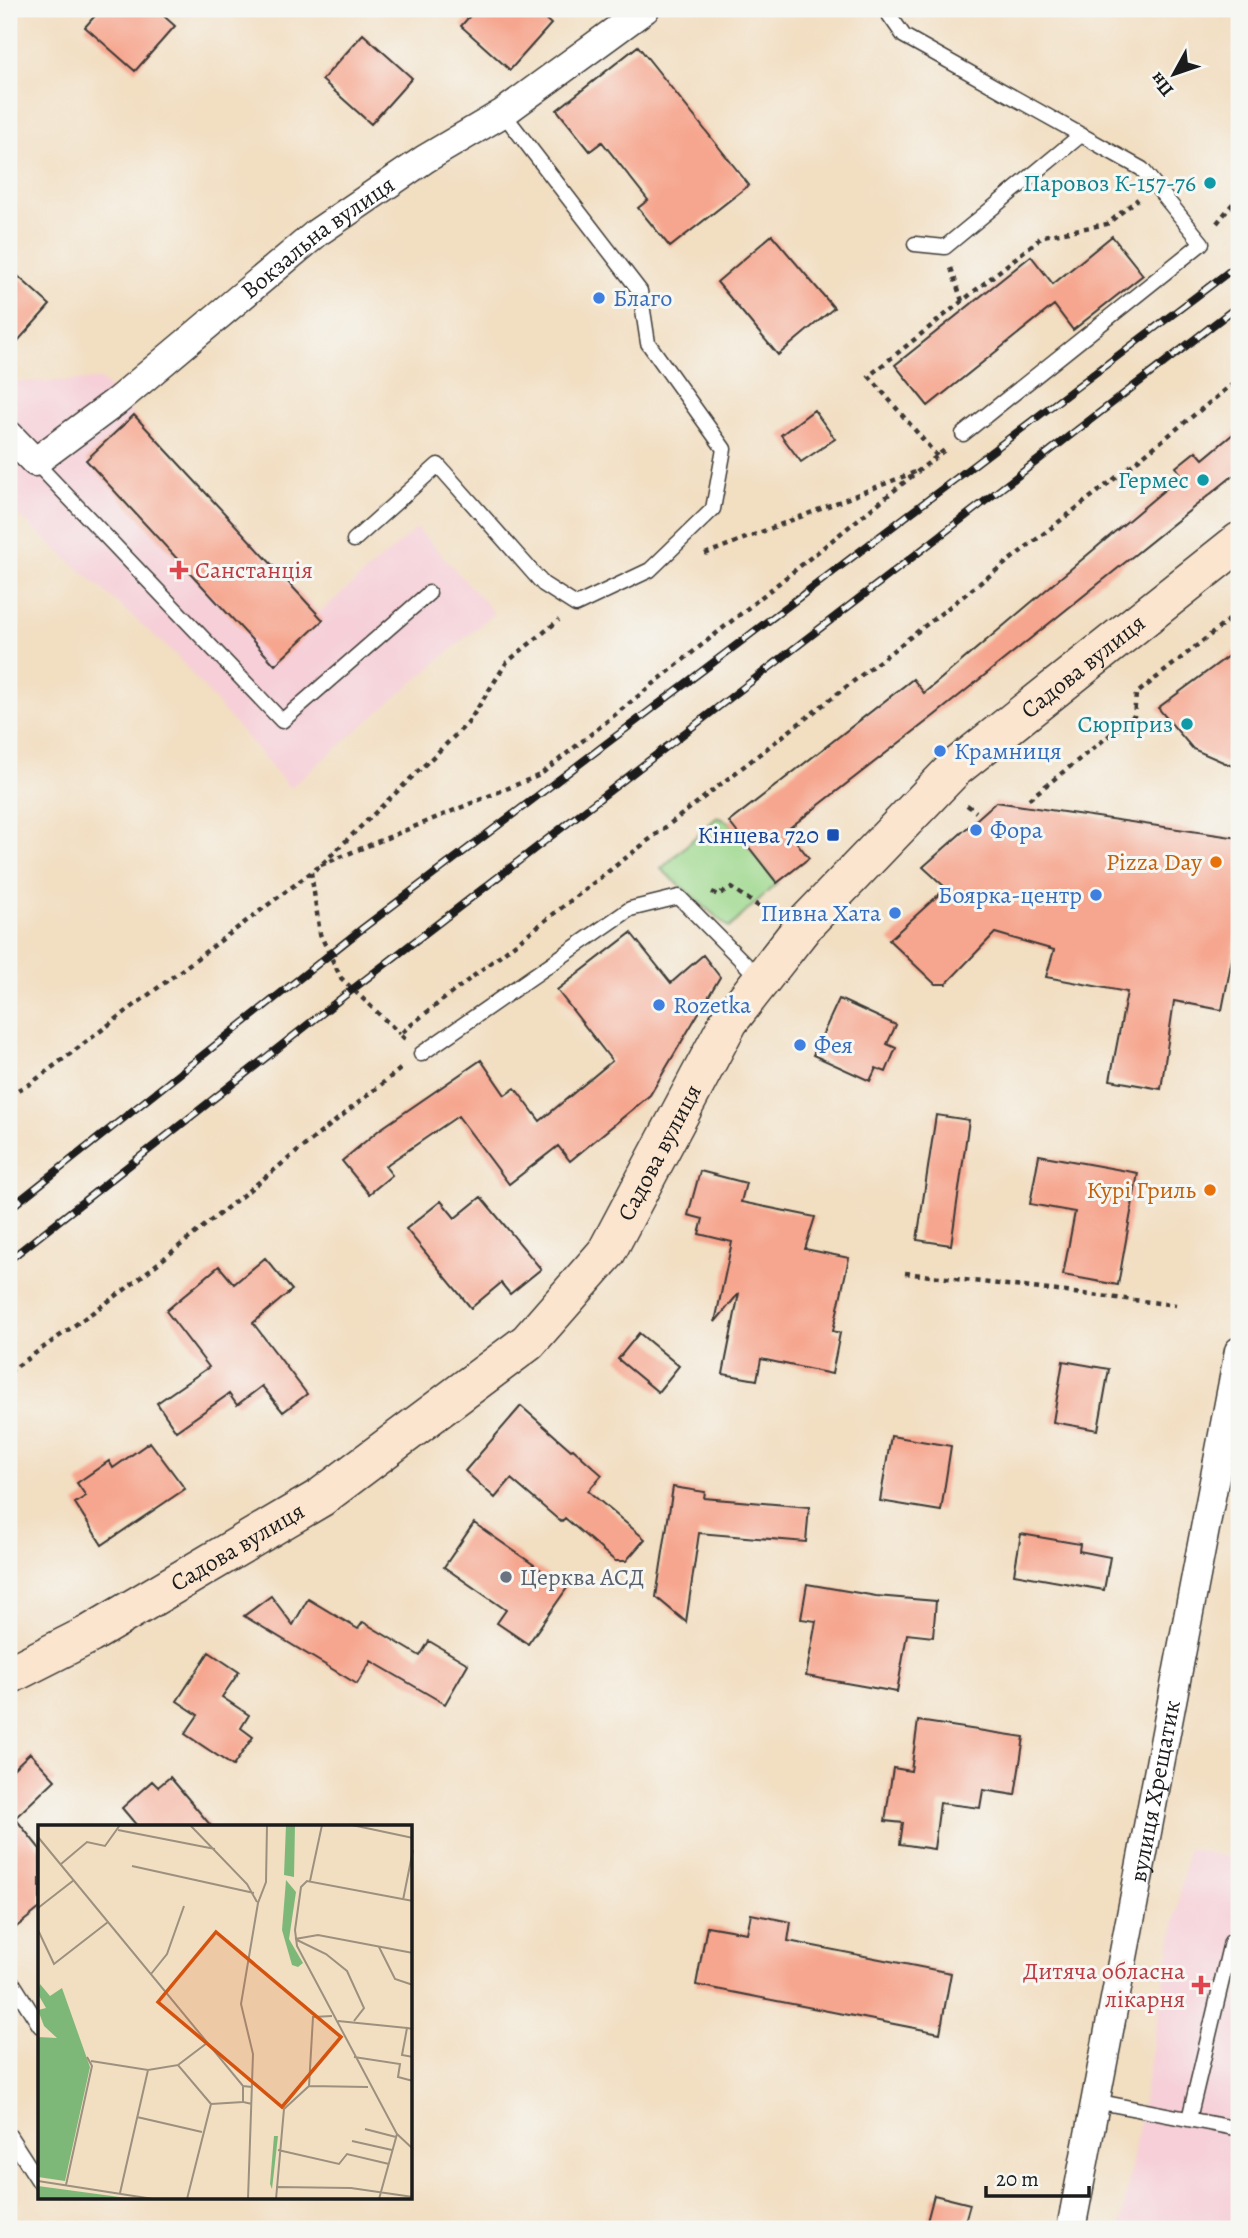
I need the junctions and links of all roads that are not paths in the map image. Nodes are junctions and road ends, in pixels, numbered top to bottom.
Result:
1 (645, 9) edge
2 (885, 9) edge
3 (503, 113) junction
4 (1081, 135) junction
5 (915, 244) dead end
6 (9, 435) edge
7 (963, 435) road end
8 (35, 462) junction
9 (354, 540) dead end
10 (1239, 541) edge
11 (429, 593) dead end
12 (761, 980) junction
13 (421, 1054) road end
14 (1239, 1351) edge
15 (9, 1675) edge
16 (1231, 1942) dead end
17 (9, 1977) edge
18 (38, 2023) edge
19 (1095, 2101) junction
20 (1189, 2119) junction
21 (1239, 2130) edge
22 (9, 2135) edge
23 (38, 2180) edge
24 (1070, 2229) edge

1 - 3 street, Вокзальна вулиця
2 - 4 lane
3 - 8 street, Вокзальна вулиця
3 - 9 lane
4 - 5 lane
4 - 7 lane
6 - 8 street
8 - 11 lane
10 - 12 street, Садова вулиця
12 - 13 lane
12 - 15 street, Садова вулиця
14 - 19 street, вулиця Хрещатик
16 - 20 lane
17 - 18 lane
19 - 20 lane
19 - 24 street, вулиця Хрещатик
20 - 21 lane
22 - 23 lane

